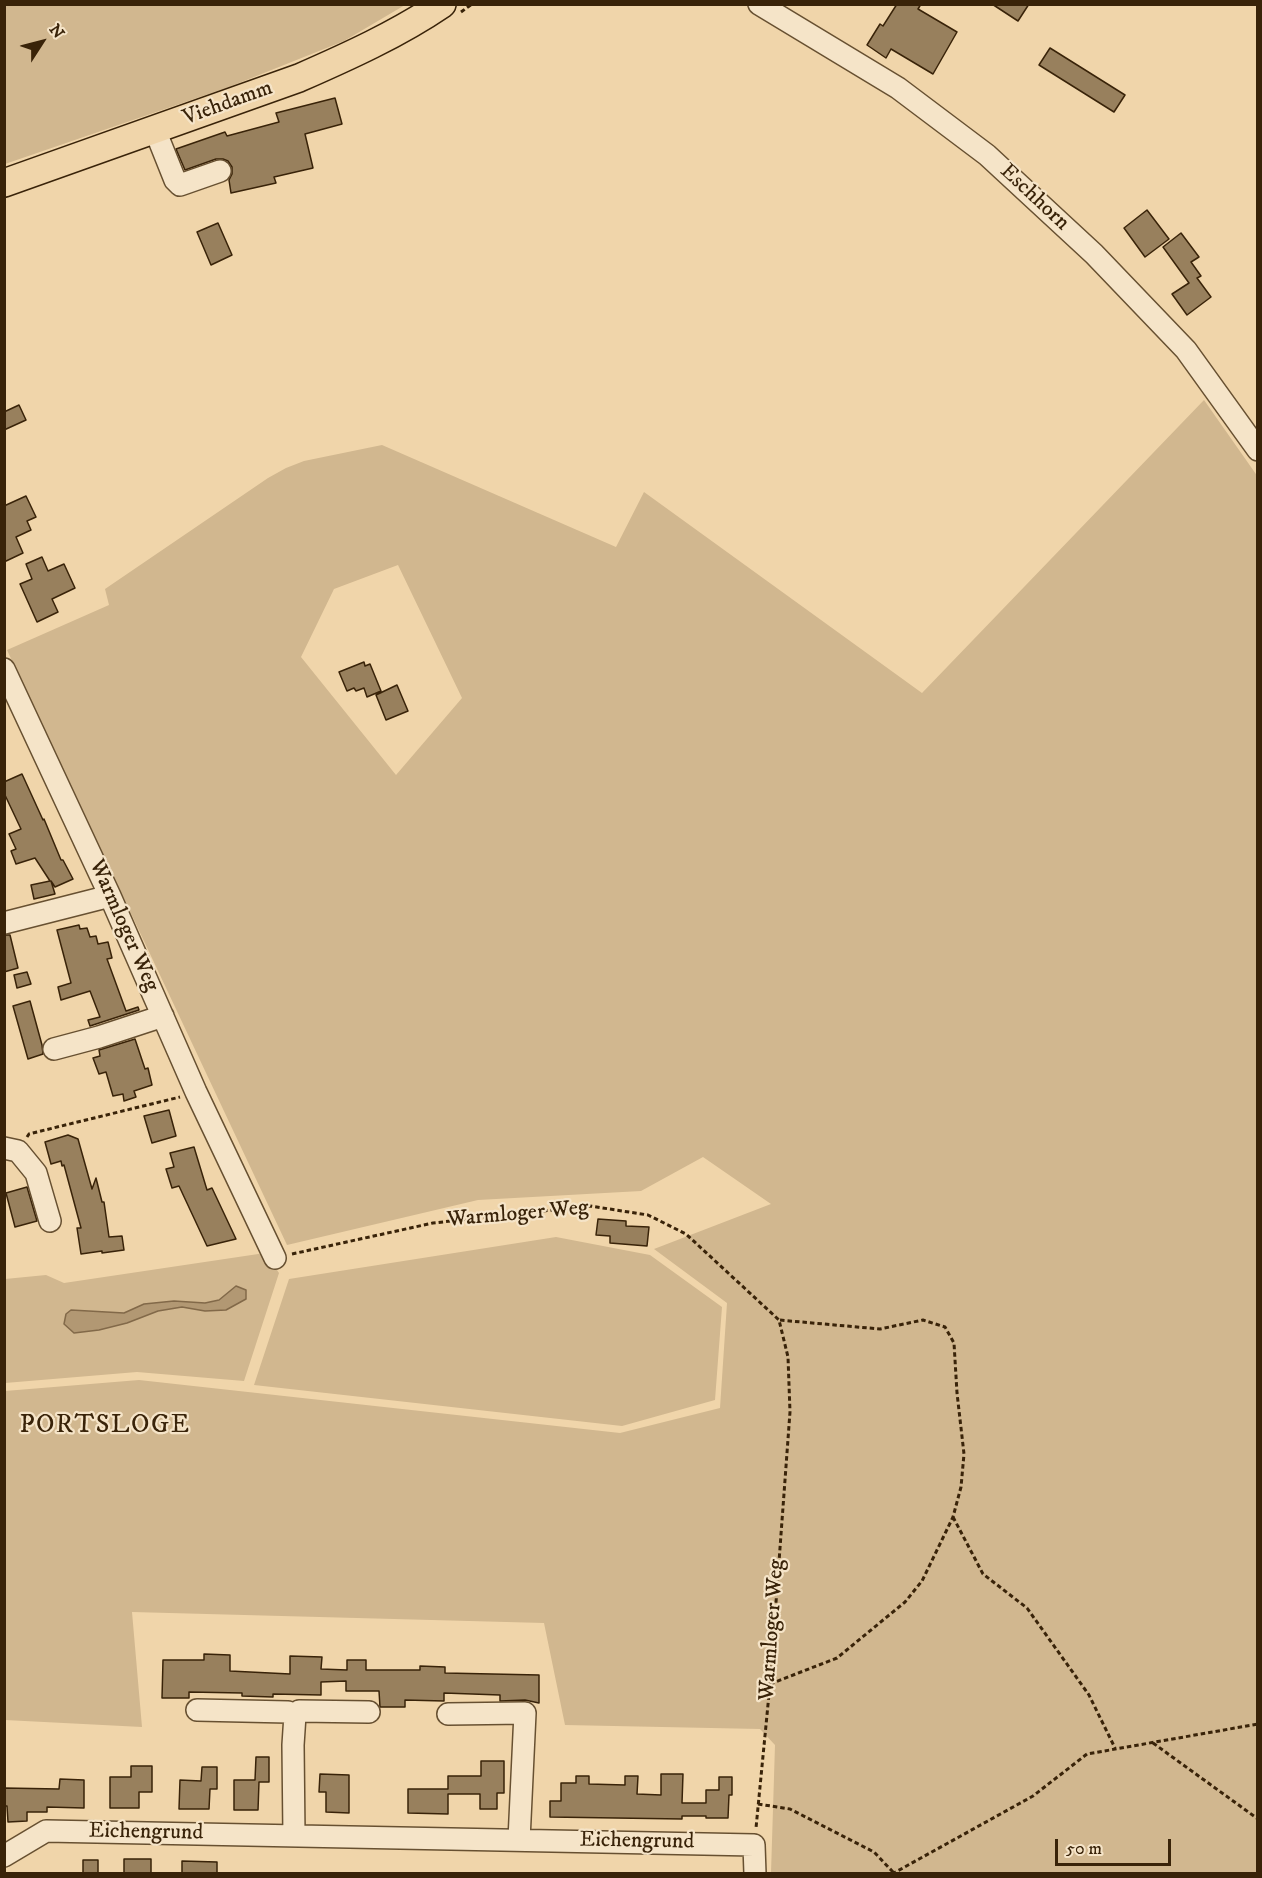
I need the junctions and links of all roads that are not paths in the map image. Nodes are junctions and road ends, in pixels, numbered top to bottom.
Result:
1 (442, 4) edge
2 (759, 4) edge
3 (155, 130) junction
4 (220, 171) dead end
5 (4, 183) edge
6 (1257, 450) edge
7 (4, 669) edge
8 (12, 706) edge
9 (110, 896) junction
10 (4, 923) edge
11 (163, 1016) junction
12 (54, 1049) dead end
13 (11, 1149) edge
14 (50, 1221) dead end
15 (275, 1258) road end
16 (197, 1710) dead end
17 (369, 1712) dead end
18 (447, 1714) dead end
19 (295, 1715) junction
20 (294, 1836) junction
21 (519, 1840) junction
22 (4, 1856) edge
23 (755, 1874) edge

1 - 3 main road, Viehdamm
2 - 6 street, Eschhorn
3 - 4 street
3 - 5 main road, Viehdamm
7 - 8 street, Warmloger Weg
8 - 9 street, Warmloger Weg
9 - 10 street
9 - 11 street, Warmloger Weg
11 - 12 street
11 - 15 street, Warmloger Weg
13 - 14 street
16 - 19 street
17 - 19 street
18 - 21 street
19 - 20 street
20 - 21 street, Eichengrund
20 - 22 street, Eichengrund
21 - 23 street, Eichengrund

